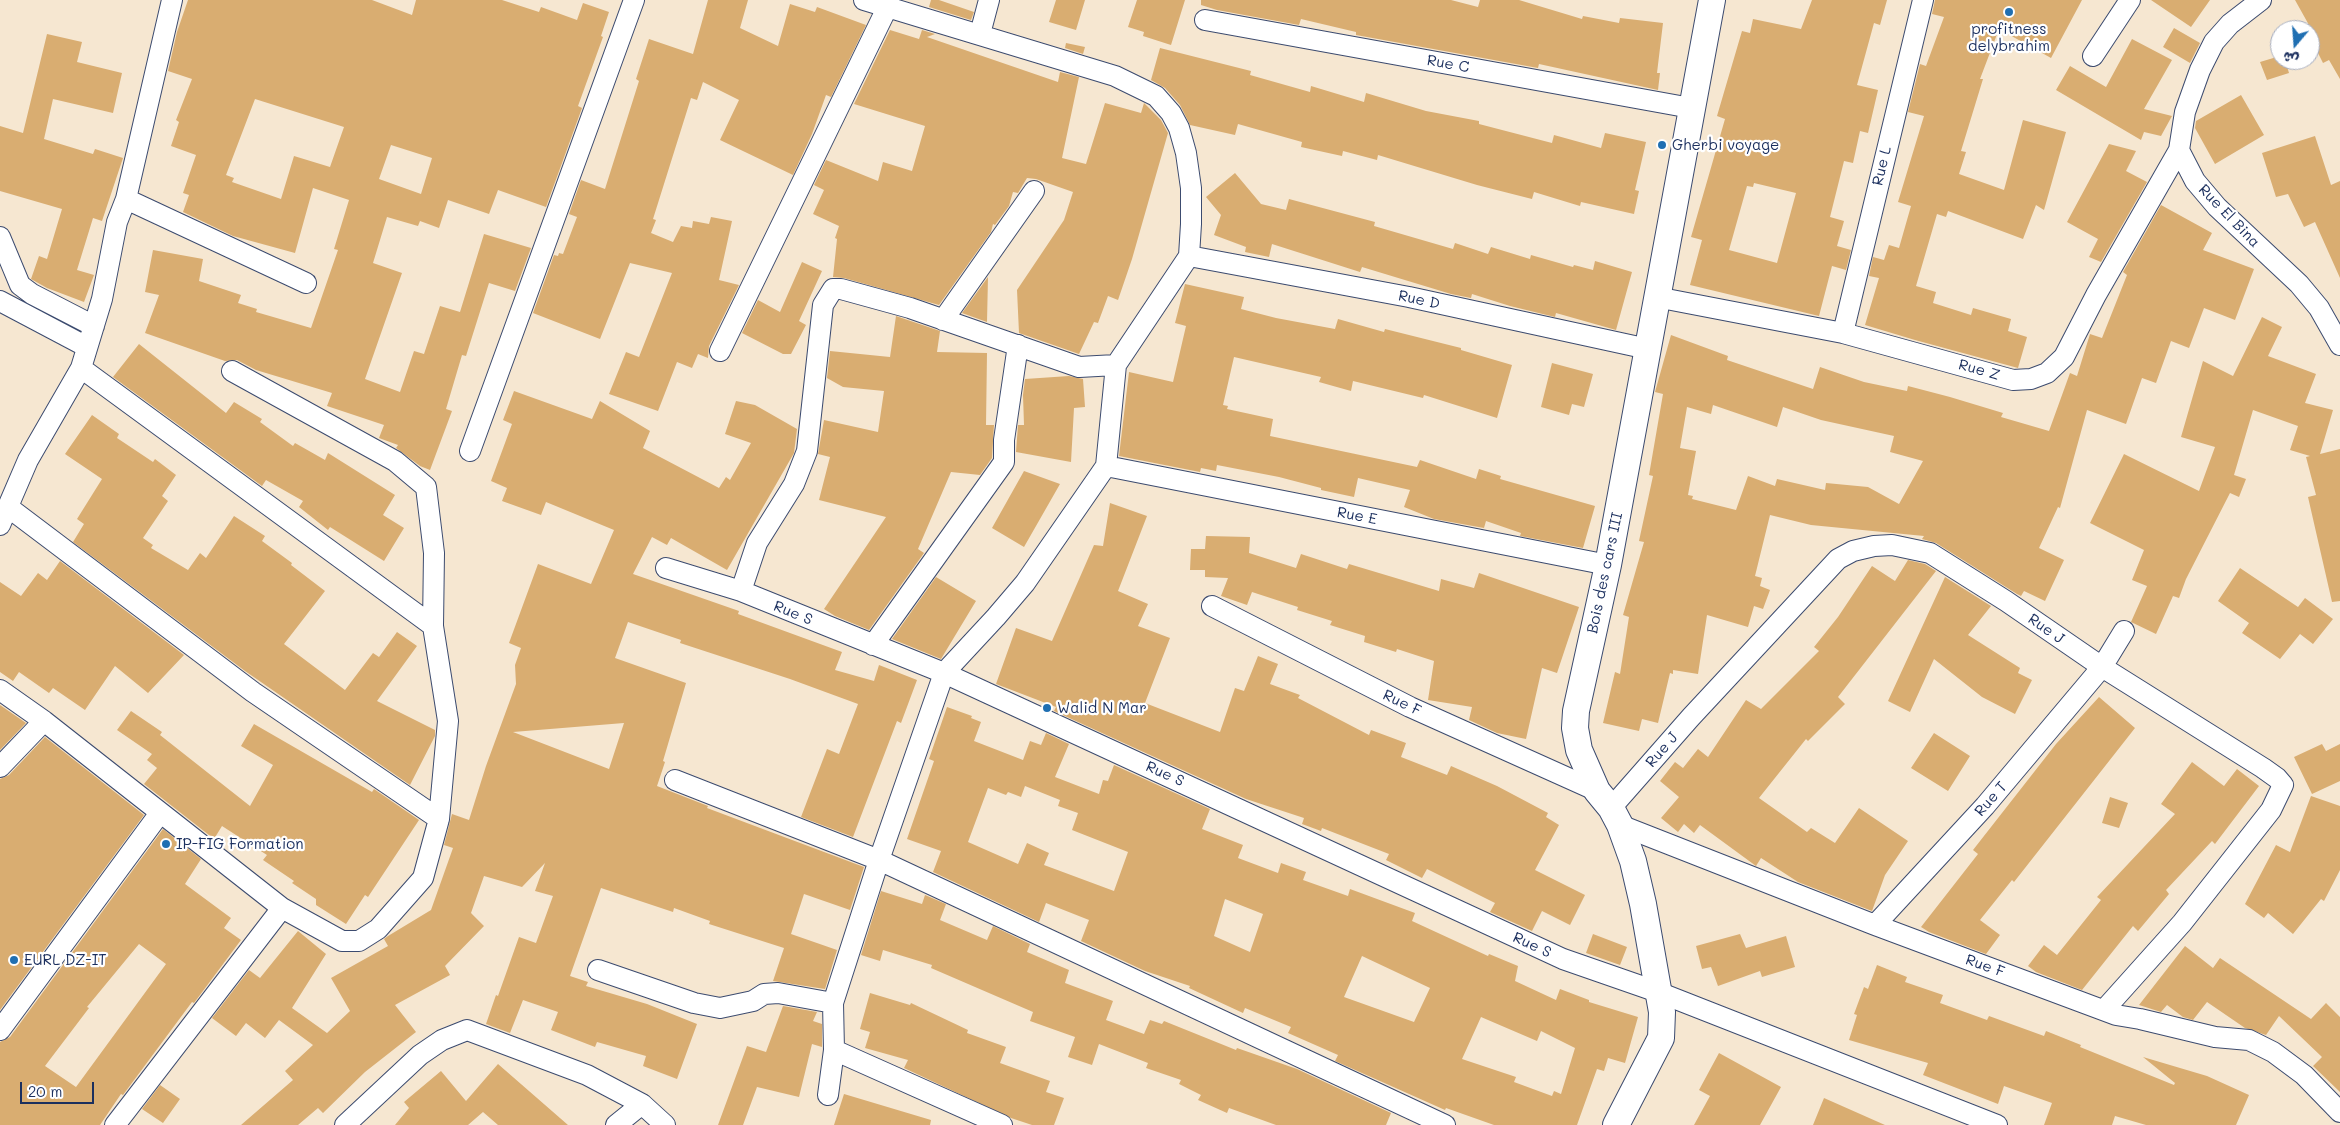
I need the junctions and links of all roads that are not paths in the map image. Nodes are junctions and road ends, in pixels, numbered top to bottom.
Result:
1 (172, 0) edge
2 (634, 0) edge
3 (864, 0) edge
4 (989, 0) edge
5 (1712, 0) edge
6 (1923, 0) edge
7 (2130, 0) edge
8 (2261, 0) edge
9 (888, 6) junction
10 (1205, 20) dead end
11 (980, 34) junction
12 (2093, 56) dead end
13 (1691, 108) junction
14 (2180, 150) junction
15 (1034, 191) dead end
16 (126, 199) junction
17 (0, 237) edge
18 (1189, 256) junction
19 (306, 282) dead end
20 (1656, 297) junction
21 (0, 301) edge
22 (943, 320) junction
23 (94, 326) junction
24 (1843, 333) junction
25 (1018, 345) junction
26 (2340, 345) edge
27 (86, 347) junction
28 (1648, 350) junction
29 (720, 351) dead end
30 (1116, 365) junction
31 (80, 368) junction
32 (232, 371) dead end
33 (470, 451) dead end
34 (1106, 466) junction
35 (4, 516) edge
36 (1608, 565) junction
37 (666, 568) dead end
38 (741, 591) junction
39 (1212, 606) dead end
40 (434, 626) junction
41 (2124, 631) dead end
42 (873, 645) junction
43 (2102, 668) junction
44 (944, 673) junction
45 (0, 690) edge
46 (44, 722) junction
47 (0, 767) edge
48 (675, 780) dead end
49 (1609, 808) junction
50 (160, 813) junction
51 (439, 819) junction
52 (879, 860) junction
53 (282, 908) junction
54 (1875, 925) junction
55 (598, 970) dead end
56 (1658, 992) junction
57 (833, 1003) junction
58 (2104, 1010) junction
59 (0, 1030) edge
60 (834, 1050) junction
61 (828, 1095) dead end
62 (642, 1104) junction
63 (2340, 1112) edge
64 (115, 1125) edge
65 (345, 1125) edge
66 (616, 1125) edge
67 (665, 1125) edge
68 (1002, 1125) edge
69 (1445, 1125) edge
70 (1616, 1125) edge
71 (1997, 1125) edge

1 - 16 street
2 - 33 street
3 - 9 street
4 - 11 street
5 - 13 street, Bois des cars III
6 - 24 street, Rue L
7 - 12 street
8 - 14 street
9 - 11 street
9 - 29 street
10 - 13 street, Rue C
11 - 18 street
13 - 20 street, Bois des cars III
14 - 24 street, Rue Z
14 - 26 street, Rue El Bina
15 - 22 street
16 - 19 street
16 - 23 street
17 - 23 street
18 - 28 street, Rue D
18 - 30 street
20 - 24 street, Rue Z
20 - 28 street, Bois des cars III
21 - 27 street
22 - 25 street
22 - 38 street
23 - 27 street
25 - 30 street
25 - 42 street
27 - 31 street
28 - 36 street, Bois des cars III
30 - 34 street
31 - 35 street
31 - 40 street
32 - 40 street
34 - 36 street, Rue E
34 - 44 street
35 - 51 street
36 - 49 street, Bois des cars III
37 - 38 street, Rue S
38 - 42 street, Rue S
39 - 49 street, Rue F
40 - 51 street
41 - 43 street, Rue T
42 - 44 street, Rue S
43 - 49 street, Rue J
43 - 54 street, Rue T
43 - 58 street, Rue J
44 - 52 street
44 - 56 street, Rue S
45 - 46 street
46 - 47 street
46 - 50 street
48 - 52 street
49 - 54 street, Rue F
49 - 56 street, Bois des cars III
50 - 53 street
50 - 59 street
51 - 53 street
52 - 57 street
52 - 69 street
53 - 64 street
54 - 58 street, Rue F
55 - 57 street
56 - 70 street, Bois des cars III
56 - 71 street, Rue S
57 - 60 street
58 - 63 street, Rue F
60 - 61 street
60 - 68 street
62 - 65 street
62 - 66 street
62 - 67 street

